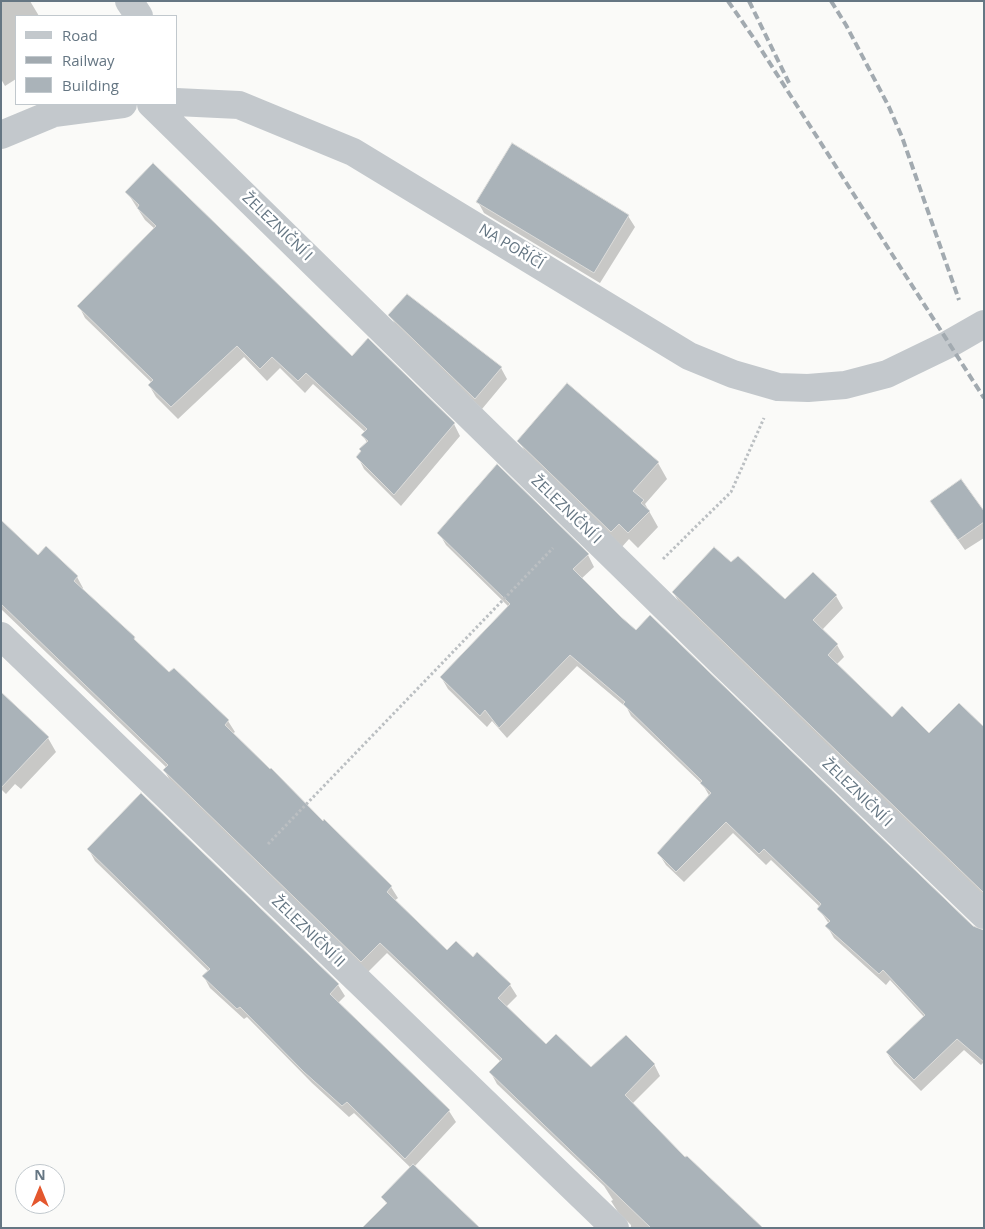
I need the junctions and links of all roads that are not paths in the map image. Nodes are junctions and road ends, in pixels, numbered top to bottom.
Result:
1 (129, 1) edge
2 (138, 15) edge
3 (178, 102) edge
4 (115, 105) edge
5 (153, 105) edge
6 (1, 135) edge
7 (984, 324) edge
8 (1, 636) edge
9 (984, 915) edge
10 (615, 1228) edge

1 - 2 street
3 - 7 street, NA POŘÍČÍ
4 - 6 street
5 - 9 street, ŽELEZNIČNÍ I
8 - 10 street, ŽELEZNIČNÍ II

